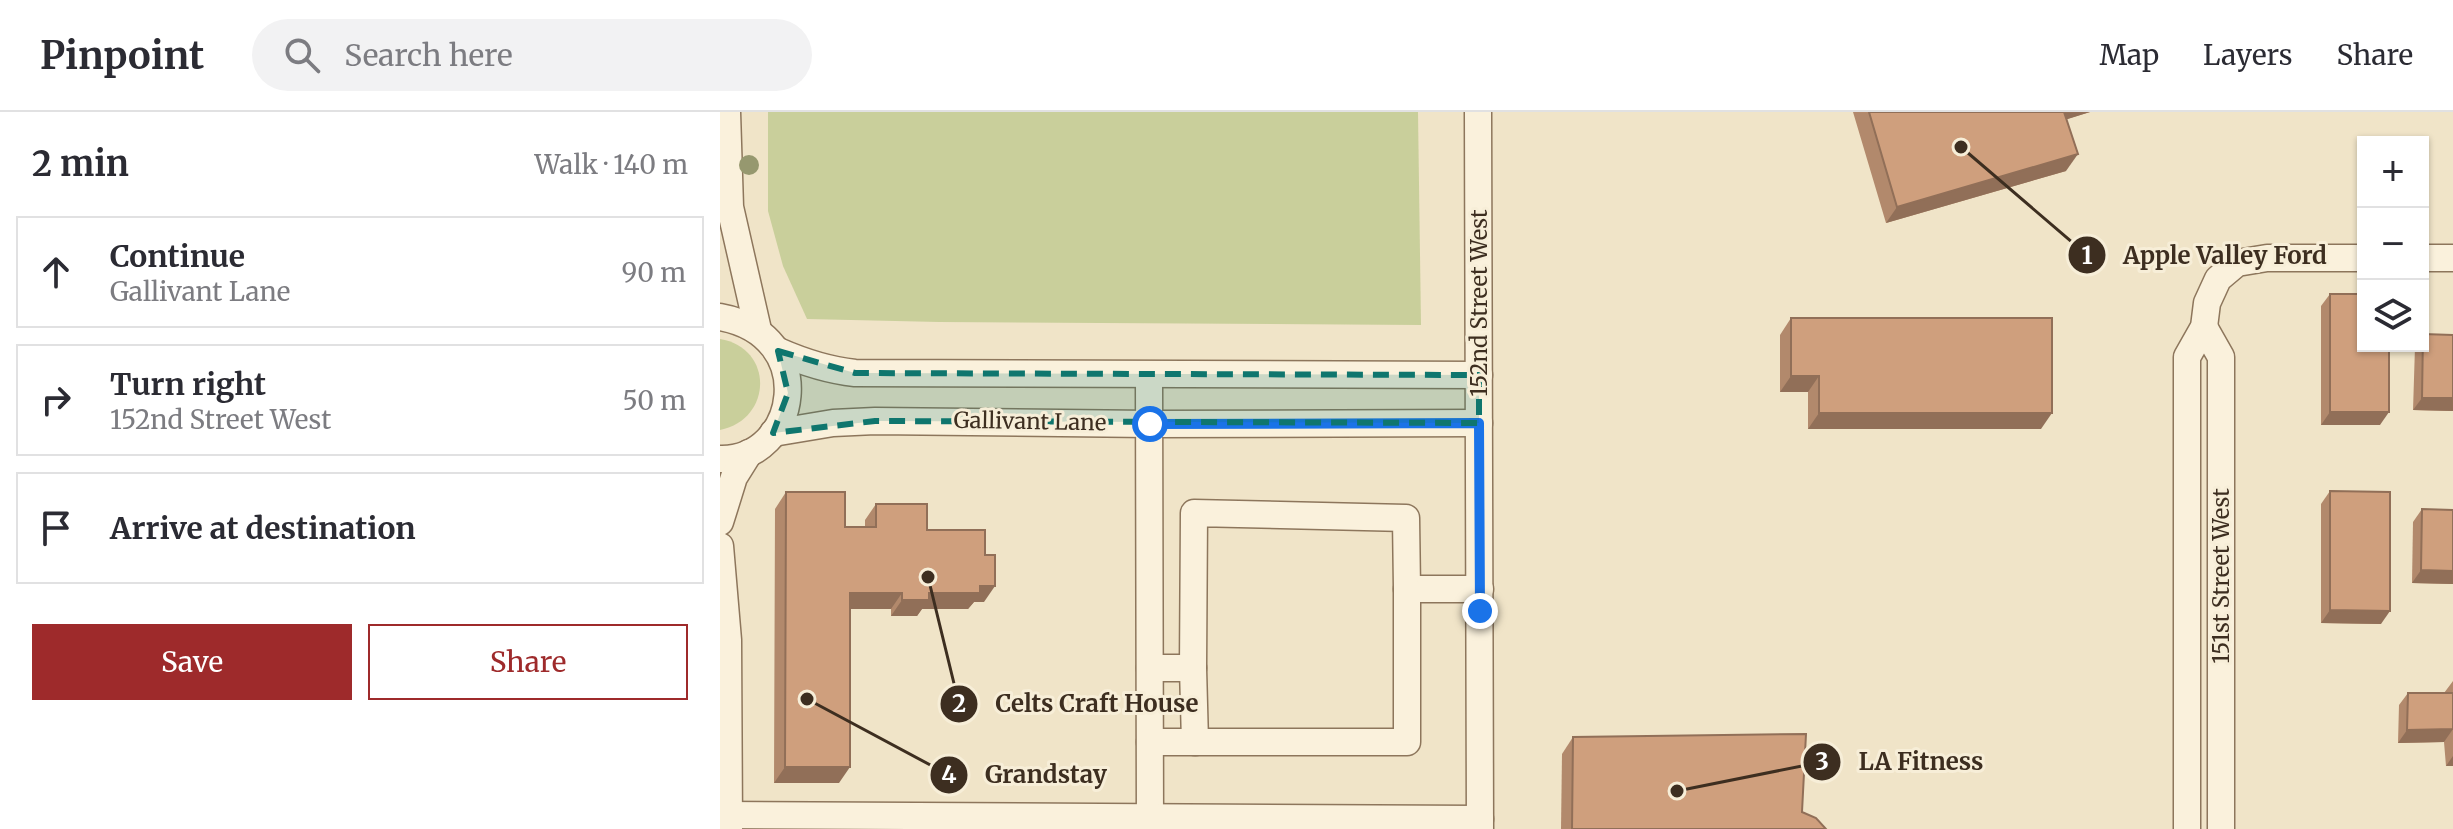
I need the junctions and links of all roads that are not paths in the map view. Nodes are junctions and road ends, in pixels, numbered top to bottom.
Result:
1 (727, 112) edge
2 (1478, 112) edge
3 (2357, 258) edge
4 (2429, 258) edge
5 (2453, 258) edge
6 (720, 317) edge
7 (2204, 327) junction
8 (758, 330) junction
9 (778, 351) junction
10 (1479, 375) junction
11 (1149, 376) junction
12 (1479, 423) junction
13 (1150, 424) junction
14 (773, 433) junction
15 (749, 453) junction
16 (720, 459) edge
17 (720, 522) edge
18 (720, 546) edge
19 (1407, 589) junction
20 (1480, 589) junction
21 (1150, 668) junction
22 (1193, 668) junction
23 (1150, 742) junction
24 (1195, 742) junction
25 (726, 820) edge
26 (1150, 824) edge
27 (1480, 824) edge
28 (2187, 829) edge
29 (2221, 829) edge

1 - 8 street
2 - 10 street, 152nd Street West
3 - 7 street, 151st Street West
4 - 5 street
6 - 8 street
7 - 28 street, 151st Street West
7 - 29 street, 151st Street West
8 - 9 street
9 - 11 street, Gallivant Lane
9 - 14 street
10 - 11 street, Gallivant Lane
10 - 12 street, 152nd Street West
11 - 13 street
12 - 13 street, Gallivant Lane
12 - 20 street, 152nd Street West
13 - 14 street, Gallivant Lane
13 - 21 street
14 - 15 street
15 - 16 street
15 - 17 street
18 - 25 street
19 - 20 street
19 - 22 street
19 - 24 street
20 - 27 street, 152nd Street West
21 - 22 street
21 - 23 street
22 - 24 street
23 - 24 street
23 - 26 street
25 - 26 street
26 - 27 street

